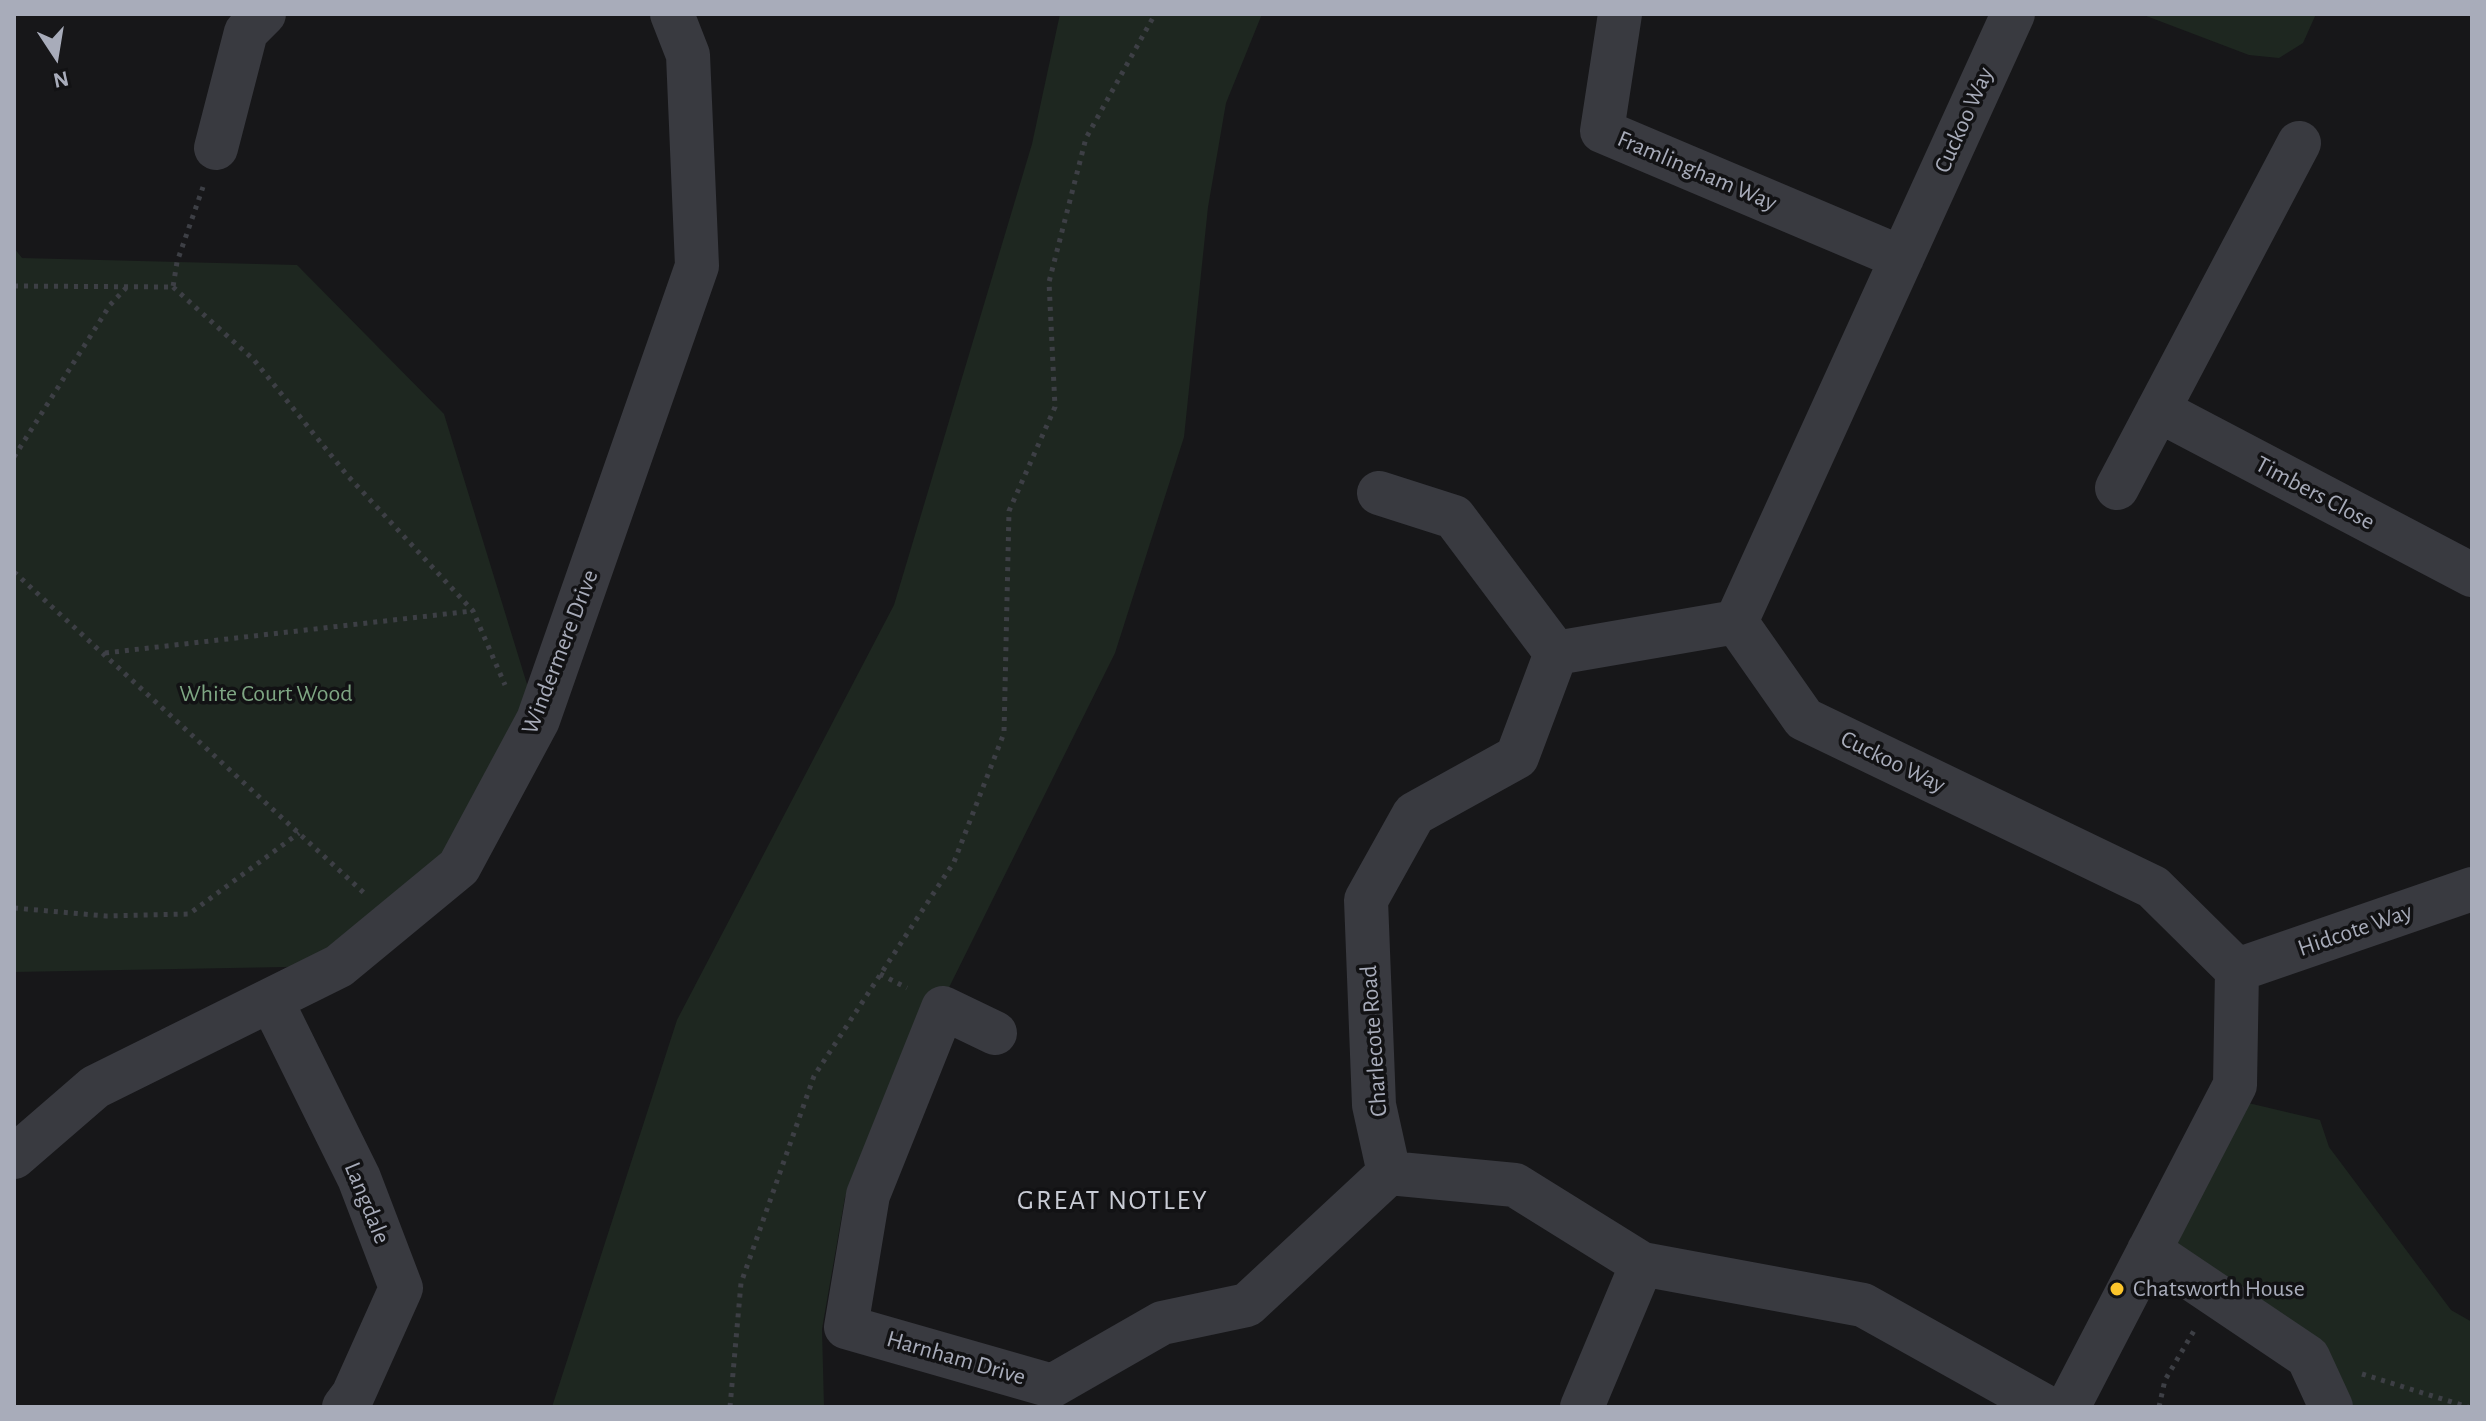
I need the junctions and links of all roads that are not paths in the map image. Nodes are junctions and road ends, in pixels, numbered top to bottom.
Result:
1 (264, 14) edge
2 (672, 14) edge
3 (1620, 14) edge
4 (2013, 14) edge
5 (2299, 143) dead end
6 (216, 148) road end
7 (1902, 258) junction
8 (2158, 410) junction
9 (2117, 488) dead end
10 (1379, 493) dead end
11 (2472, 575) edge
12 (1736, 622) junction
13 (1556, 653) junction
14 (2472, 889) edge
15 (2237, 970) junction
16 (271, 1000) junction
17 (995, 1033) dead end
18 (14, 1157) edge
19 (1389, 1173) junction
20 (2149, 1250) junction
21 (1642, 1264) junction
22 (344, 1407) edge
23 (1582, 1407) edge
24 (2046, 1407) edge
25 (2068, 1407) edge
26 (2331, 1407) edge

1 - 6 street
2 - 16 street, Windermere Drive
3 - 7 street, Framlingham Way
4 - 7 street, Cuckoo Way
5 - 8 street
7 - 12 street, Cuckoo Way
8 - 9 street
8 - 11 street, Timbers Close
10 - 13 street
12 - 13 street
12 - 15 street, Cuckoo Way
13 - 19 street, Charlecote Road
14 - 15 street, Hidcote Way
15 - 20 street
16 - 18 street, Windermere Drive
16 - 22 street, Langdale
17 - 19 street, Harnham Drive
19 - 21 street
20 - 25 street
20 - 26 street
21 - 23 street
21 - 24 street

